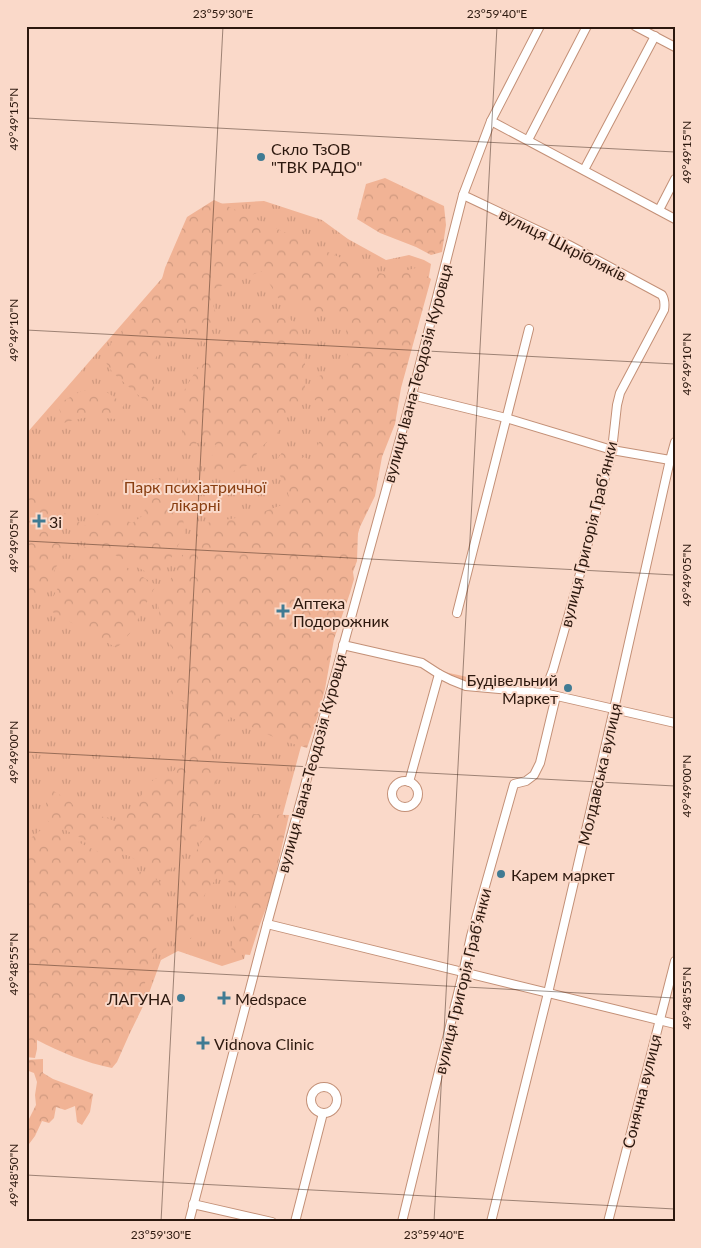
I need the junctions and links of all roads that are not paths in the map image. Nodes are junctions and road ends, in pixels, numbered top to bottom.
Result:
1 (540, 26) edge
2 (587, 26) edge
3 (635, 26) edge
4 (655, 36) junction
5 (675, 46) edge
6 (491, 121) junction
7 (528, 140) junction
8 (584, 170) junction
9 (675, 179) edge
10 (463, 195) junction
11 (658, 210) junction
12 (675, 219) edge
13 (662, 295) joint
14 (529, 329) dead end
15 (412, 395) junction
16 (506, 418) junction
17 (675, 442) edge
18 (612, 450) junction
19 (670, 460) junction
20 (457, 613) dead end
21 (343, 645) junction
22 (439, 674) junction
23 (544, 693) junction
24 (556, 696) junction
25 (614, 709) junction
26 (675, 723) edge
27 (409, 782) dead end
28 (267, 924) junction
29 (675, 961) edge
30 (463, 973) junction
31 (548, 993) junction
32 (659, 1020) junction
33 (675, 1024) edge
34 (323, 1113) dead end
35 (194, 1204) junction
36 (189, 1222) edge
37 (272, 1222) edge
38 (295, 1222) edge
39 (402, 1222) edge
40 (491, 1222) edge
41 (608, 1222) edge

1 - 6 street, вулиця Івана-Теодозія Куровця
2 - 7 street
3 - 4 street
4 - 5 street
4 - 8 street
6 - 7 street
6 - 10 street, вулиця Івана-Теодозія Куровця
7 - 8 street
8 - 11 street
9 - 11 street
10 - 13 street, вулиця Шкрібляків
10 - 15 street, вулиця Івана-Теодозія Куровця
11 - 12 street
13 - 18 street, вулиця Григорія Грабʼянки
14 - 16 street
15 - 16 street
15 - 21 street, вулиця Івана-Теодозія Куровця
16 - 18 street
16 - 20 street
17 - 19 street, Молдавська вулиця
18 - 19 street
18 - 23 street, вулиця Григорія Грабʼянки
19 - 25 street, Молдавська вулиця
21 - 22 street
21 - 28 street, вулиця Івана-Теодозія Куровця
22 - 23 street
22 - 27 street
23 - 24 street
24 - 25 street
24 - 30 street, вулиця Григорія Грабʼянки
25 - 26 street
25 - 31 street, Молдавська вулиця
28 - 30 street
28 - 35 street, вулиця Івана-Теодозія Куровця
29 - 32 street, Сонячна вулиця
30 - 31 street
30 - 39 street, вулиця Григорія Грабʼянки
31 - 32 street
31 - 40 street, Молдавська вулиця
32 - 33 street
32 - 41 street, Сонячна вулиця
34 - 38 street
35 - 36 street, вулиця Івана-Теодозія Куровця
35 - 37 street

